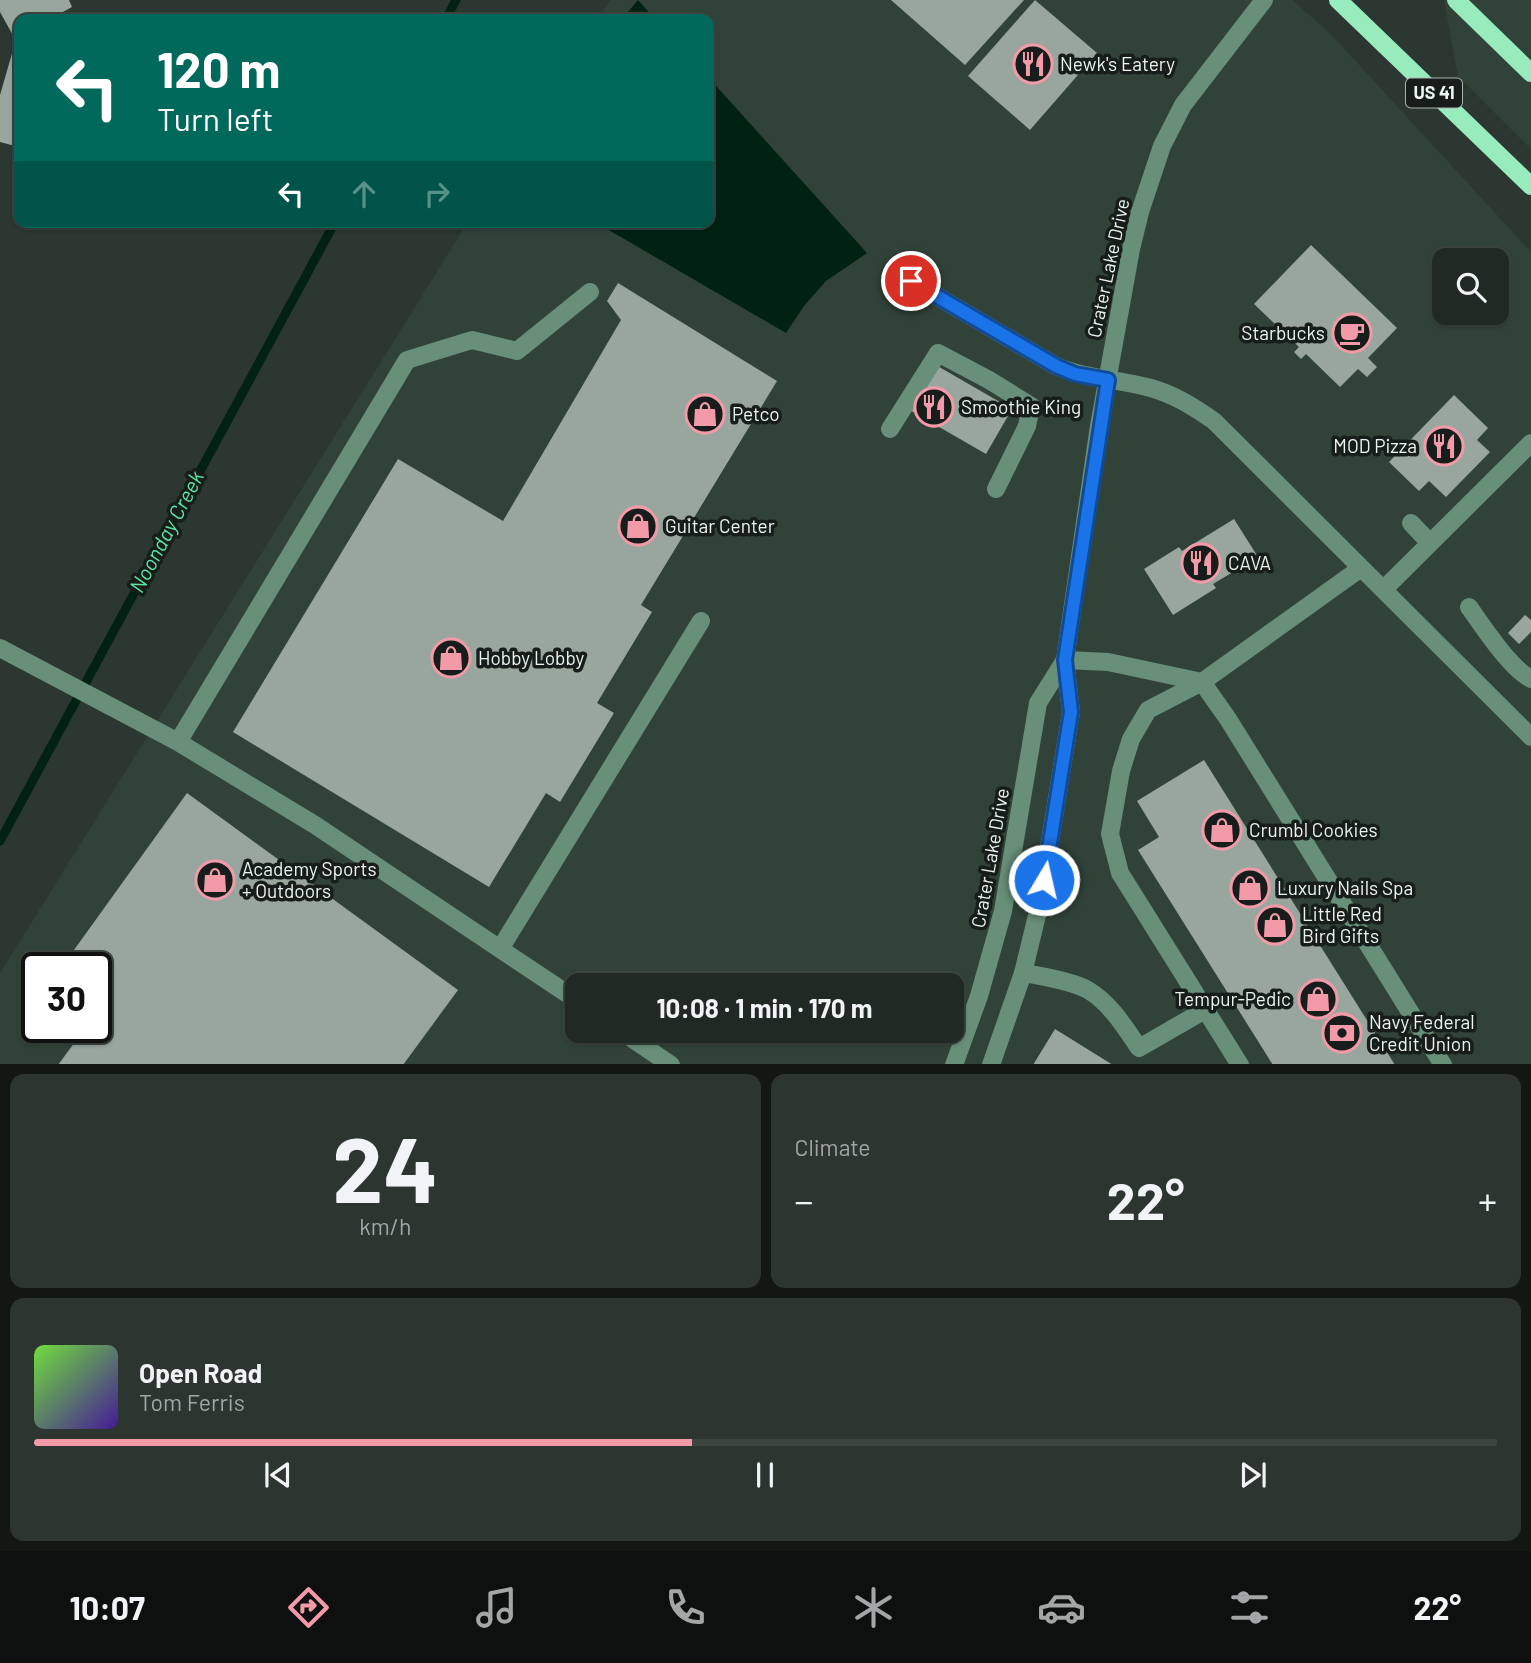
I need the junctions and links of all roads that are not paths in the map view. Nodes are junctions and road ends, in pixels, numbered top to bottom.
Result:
1 (1264, 0) edge
2 (1338, 0) edge
3 (1456, 0) edge
4 (1531, 73) edge
5 (1531, 186) edge
6 (911, 281) dead end
7 (590, 292) dead end
8 (1108, 380) junction
9 (890, 429) dead end
10 (1531, 443) edge
11 (996, 489) dead end
12 (1411, 523) dead end
13 (1430, 543) junction
14 (1361, 568) junction
15 (1384, 589) junction
16 (1469, 607) dead end
17 (701, 621) dead end
18 (0, 648) edge
19 (1065, 660) junction
20 (1531, 679) edge
21 (1202, 681) junction
22 (1531, 737) edge
23 (178, 742) junction
24 (500, 949) junction
25 (1023, 973) junction
26 (565, 992) edge
27 (1205, 1010) junction
28 (639, 1043) edge
29 (670, 1064) edge
30 (954, 1064) edge
31 (991, 1064) edge
32 (1239, 1064) edge
33 (1442, 1064) edge

1 - 8 street, Crater Lake Drive
2 - 5 main road, US 41
3 - 4 main road
6 - 8 street
7 - 23 street
8 - 14 street
8 - 19 street, Crater Lake Drive
9 - 11 street
10 - 13 street
12 - 13 street
13 - 15 street
14 - 15 street
14 - 21 street
15 - 22 street
16 - 20 street
17 - 24 street
18 - 23 street
19 - 21 street
19 - 25 street, Crater Lake Drive
19 - 30 street, Crater Lake Drive
21 - 27 street
21 - 33 street
23 - 24 street
24 - 26 street
25 - 27 street
25 - 31 street, Crater Lake Drive
27 - 32 street
28 - 29 street

